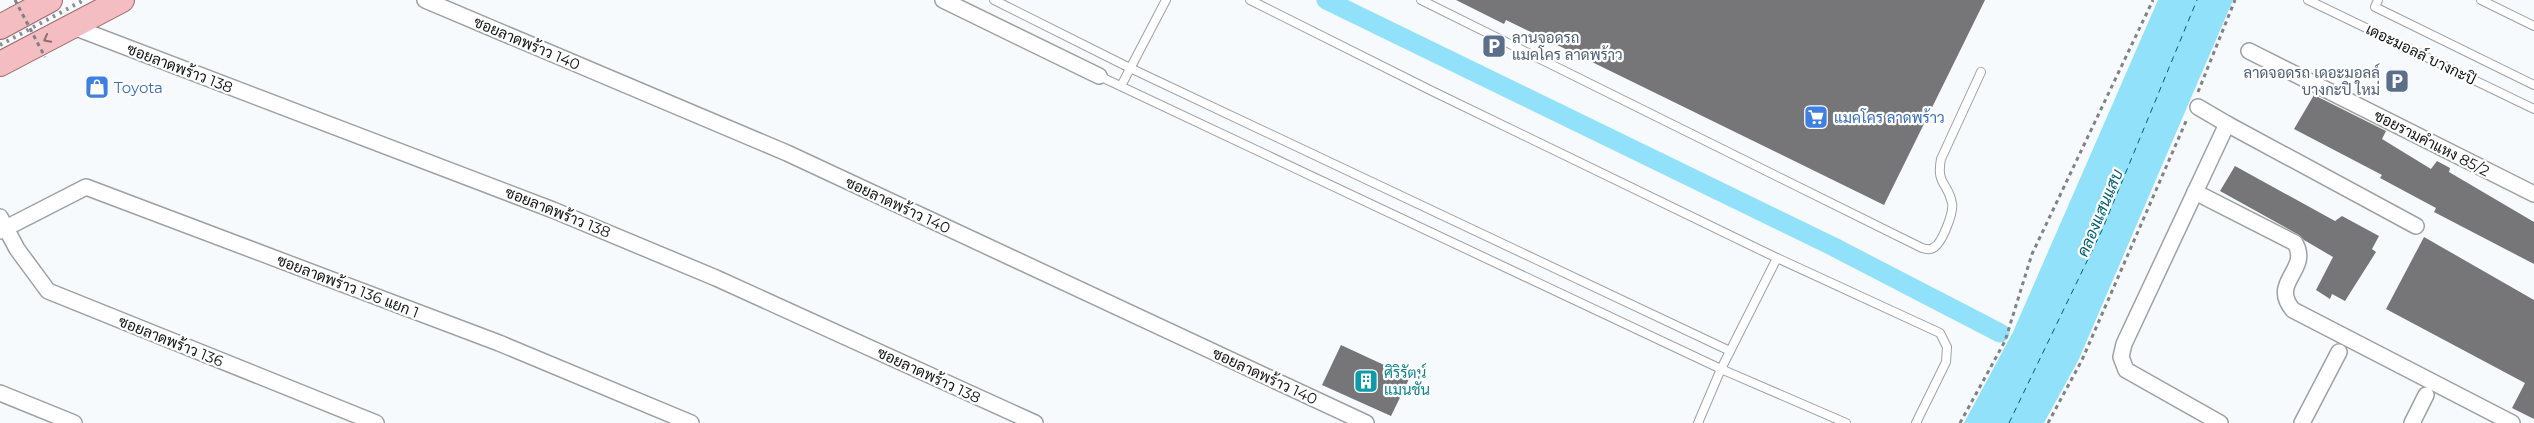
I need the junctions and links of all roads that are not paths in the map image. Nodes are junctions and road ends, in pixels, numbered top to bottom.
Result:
1 (50, 0) edge
2 (122, 0) edge
3 (424, 0) edge
4 (943, 0) edge
5 (994, 0) edge
6 (1166, 0) edge
7 (1250, 0) edge
8 (1421, 0) edge
9 (2308, 0) edge
10 (2378, 0) edge
11 (2481, 0) edge
12 (71, 26) junction
13 (2534, 26) edge
14 (0, 27) edge
15 (2249, 51) dead end
16 (0, 64) edge
17 (1130, 68) junction
18 (1982, 72) dead end
19 (1099, 76) joint
20 (2534, 85) edge
21 (1121, 86) junction
22 (2194, 108) road end
23 (2534, 109) edge
24 (2227, 124) junction
25 (2196, 192) junction
26 (2534, 194) edge
27 (2, 225) edge
28 (2416, 226) dead end
29 (1777, 258) junction
30 (1730, 351) junction
31 (2339, 352) dead end
32 (1721, 369) junction
33 (0, 393) edge
34 (2426, 395) dead end
35 (74, 423) edge
36 (376, 423) edge
37 (691, 423) edge
38 (1036, 423) edge
39 (1366, 423) edge
40 (1698, 423) edge
41 (1846, 423) edge
42 (1916, 423) edge
43 (2220, 423) edge
44 (2302, 423) edge
45 (2412, 423) edge
46 (2512, 423) edge

1 - 14 main road
2 - 12 main road
3 - 39 street, ซอยลาดพร้าว 140
4 - 19 street
5 - 17 lane
6 - 17 lane
7 - 29 lane
8 - 18 lane
9 - 23 lane, เดอะมอลล์ บางกะปิ
10 - 20 lane
11 - 13 lane
12 -> 16 main road
12 - 38 street, ซอยลาดพร้าว 138
15 - 26 street, ซอยรามคำแหง 85/2
17 - 21 lane
17 - 30 lane
19 - 21 lane
21 - 32 lane
22 - 24 street
24 - 25 street
24 - 28 street
25 - 43 street
25 - 46 street
27 - 36 street, ซอยลาดพร้าว 136
27 - 37 street, ซอยลาดพร้าว 136 แยก 1
29 - 30 lane
29 - 42 lane
30 - 32 lane
31 - 44 street
32 - 40 lane
32 - 41 lane
33 - 35 street
34 - 45 street

